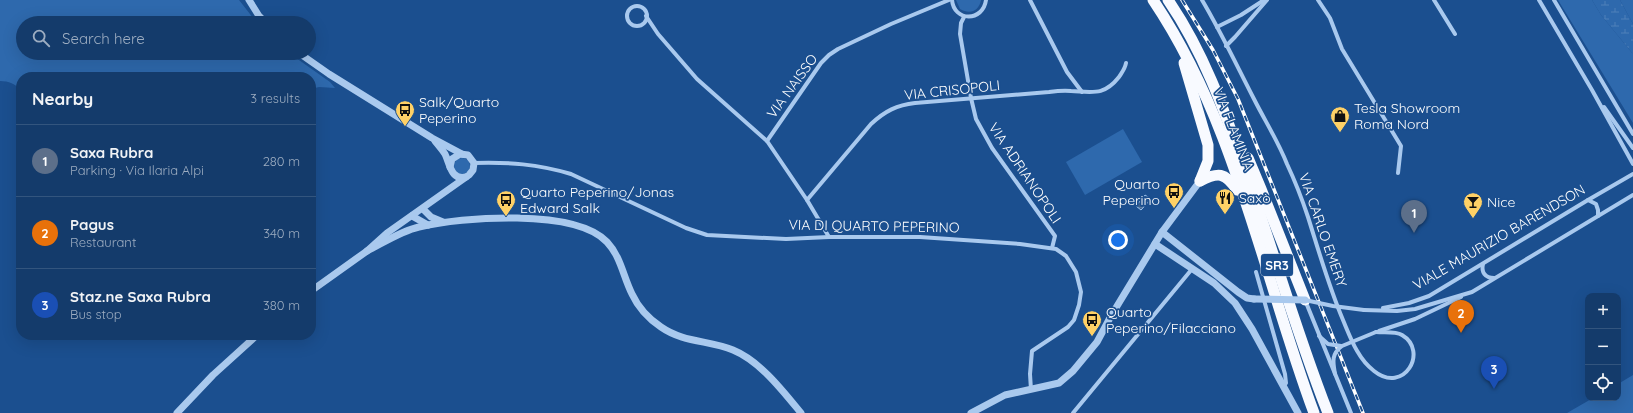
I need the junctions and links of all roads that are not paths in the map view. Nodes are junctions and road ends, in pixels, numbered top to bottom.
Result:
1 (249, 0) edge
2 (950, 0) edge
3 (986, 0) edge
4 (1030, 0) edge
5 (1153, 0) edge
6 (1168, 0) edge
7 (1202, 0) edge
8 (1264, 0) edge
9 (1267, 0) edge
10 (1318, 0) edge
11 (1434, 0) edge
12 (1539, 0) edge
13 (1554, 0) edge
14 (259, 16) edge
15 (646, 16) junction
16 (964, 17) junction
17 (1166, 18) junction
18 (644, 22) junction
19 (653, 26) junction
20 (1217, 27) junction
21 (1455, 34) dead end
22 (1226, 46) junction
23 (309, 60) edge
24 (1126, 63) dead end
25 (1592, 90) junction
26 (1082, 92) junction
27 (971, 98) junction
28 (1227, 117) junction
29 (1633, 134) edge
30 (432, 138) junction
31 (767, 141) junction
32 (1633, 148) edge
33 (462, 154) junction
34 (474, 163) junction
35 (1633, 164) edge
36 (451, 169) junction
37 (1398, 173) dead end
38 (1633, 174) edge
39 (467, 176) junction
40 (1200, 182) junction
41 (444, 193) junction
42 (1633, 195) edge
43 (807, 200) junction
44 (1244, 200) junction
45 (1588, 200) junction
46 (422, 209) junction
47 (412, 216) junction
48 (1598, 216) junction
49 (445, 222) junction
50 (428, 225) junction
51 (1162, 232) junction
52 (829, 237) junction
53 (1155, 244) junction
54 (1052, 248) junction
55 (367, 251) junction
56 (1483, 264) junction
57 (1192, 269) junction
58 (1256, 272) dead end
59 (1494, 278) junction
60 (316, 287) edge
61 (1472, 292) junction
62 (1305, 300) junction
63 (1373, 310) junction
64 (1376, 332) junction
65 (1319, 336) junction
66 (252, 340) edge
67 (1342, 346) junction
68 (1335, 374) junction
69 (1283, 386) junction
70 (1031, 390) junction
71 (177, 413) edge
72 (801, 413) edge
73 (971, 413) edge
74 (1073, 413) edge
75 (1298, 413) edge
76 (1314, 413) edge
77 (1328, 413) edge
78 (1351, 413) edge

1 - 14 street
2 - 16 street
2 - 31 street, VIA NAISSO
3 - 16 street
4 - 26 street
5 - 17 highway, VIA FLAMINIA / SR3
6 - 28 highway, VIA FLAMINIA / SR3
7 - 20 street, VIA CARLO EMERY
8 - 20 street
9 - 22 street
10 - 37 street
11 - 21 street
12 - 25 street
13 - 29 street
15 - 18 street
15 - 18 street
15 - 19 street
16 - 27 street, VIA ADRIANOPOLI
17 - 40 highway
17 - 44 highway, VIA FLAMINIA / SR3
18 - 19 street
19 - 31 street
20 - 22 street, VIA CARLO EMERY
22 - 64 street, VIA CARLO EMERY
23 - 30 street
24 - 26 street, VIA CRISOPOLI
25 - 32 street
25 - 35 street
26 - 27 street, VIA CRISOPOLI
27 - 43 street, VIA CRISOPOLI
27 - 54 street, VIA ADRIANOPOLI
28 - 62 highway
28 - 77 highway, VIA FLAMINIA / SR3
30 - 33 street
30 - 36 street
31 - 43 street
33 - 34 street
33 - 36 street
34 - 39 street
34 - 52 street, VIA DI QUARTO PEPERINO
36 - 39 street
36 - 41 street
38 - 45 street, VIALE MAURIZIO BARENDSON
39 - 41 street
40 - 44 highway
40 - 51 street
41 - 46 street
42 - 48 street, VIALE MAURIZIO BARENDSON
43 - 52 street
44 - 76 highway, VIA FLAMINIA / SR3
45 - 48 street
45 - 56 street, VIALE MAURIZIO BARENDSON
46 - 47 street
46 - 49 street
47 - 50 street
47 - 55 street
48 - 59 street, VIALE MAURIZIO BARENDSON
49 - 50 street
49 - 72 street
50 - 55 street
51 - 53 street
51 - 62 street, VIALE MAURIZIO BARENDSON, bridge
52 - 54 street, VIA DI QUARTO PEPERINO
53 - 57 street
53 - 70 street
54 - 70 street, VIA DI QUARTO PEPERINO
55 - 60 street
56 - 59 street
56 - 63 street, VIALE MAURIZIO BARENDSON
57 - 69 street
57 - 74 street
58 - 69 street
59 - 61 street, VIALE MAURIZIO BARENDSON
61 - 63 street, VIALE MAURIZIO BARENDSON
61 - 64 street
62 - 63 street, VIALE MAURIZIO BARENDSON, bridge
62 - 65 street
64 - 67 street, bridge
65 - 67 street, bridge
65 - 68 street, bridge
66 - 71 street
67 - 68 street, bridge
68 - 78 street
69 - 75 street
70 - 73 street

